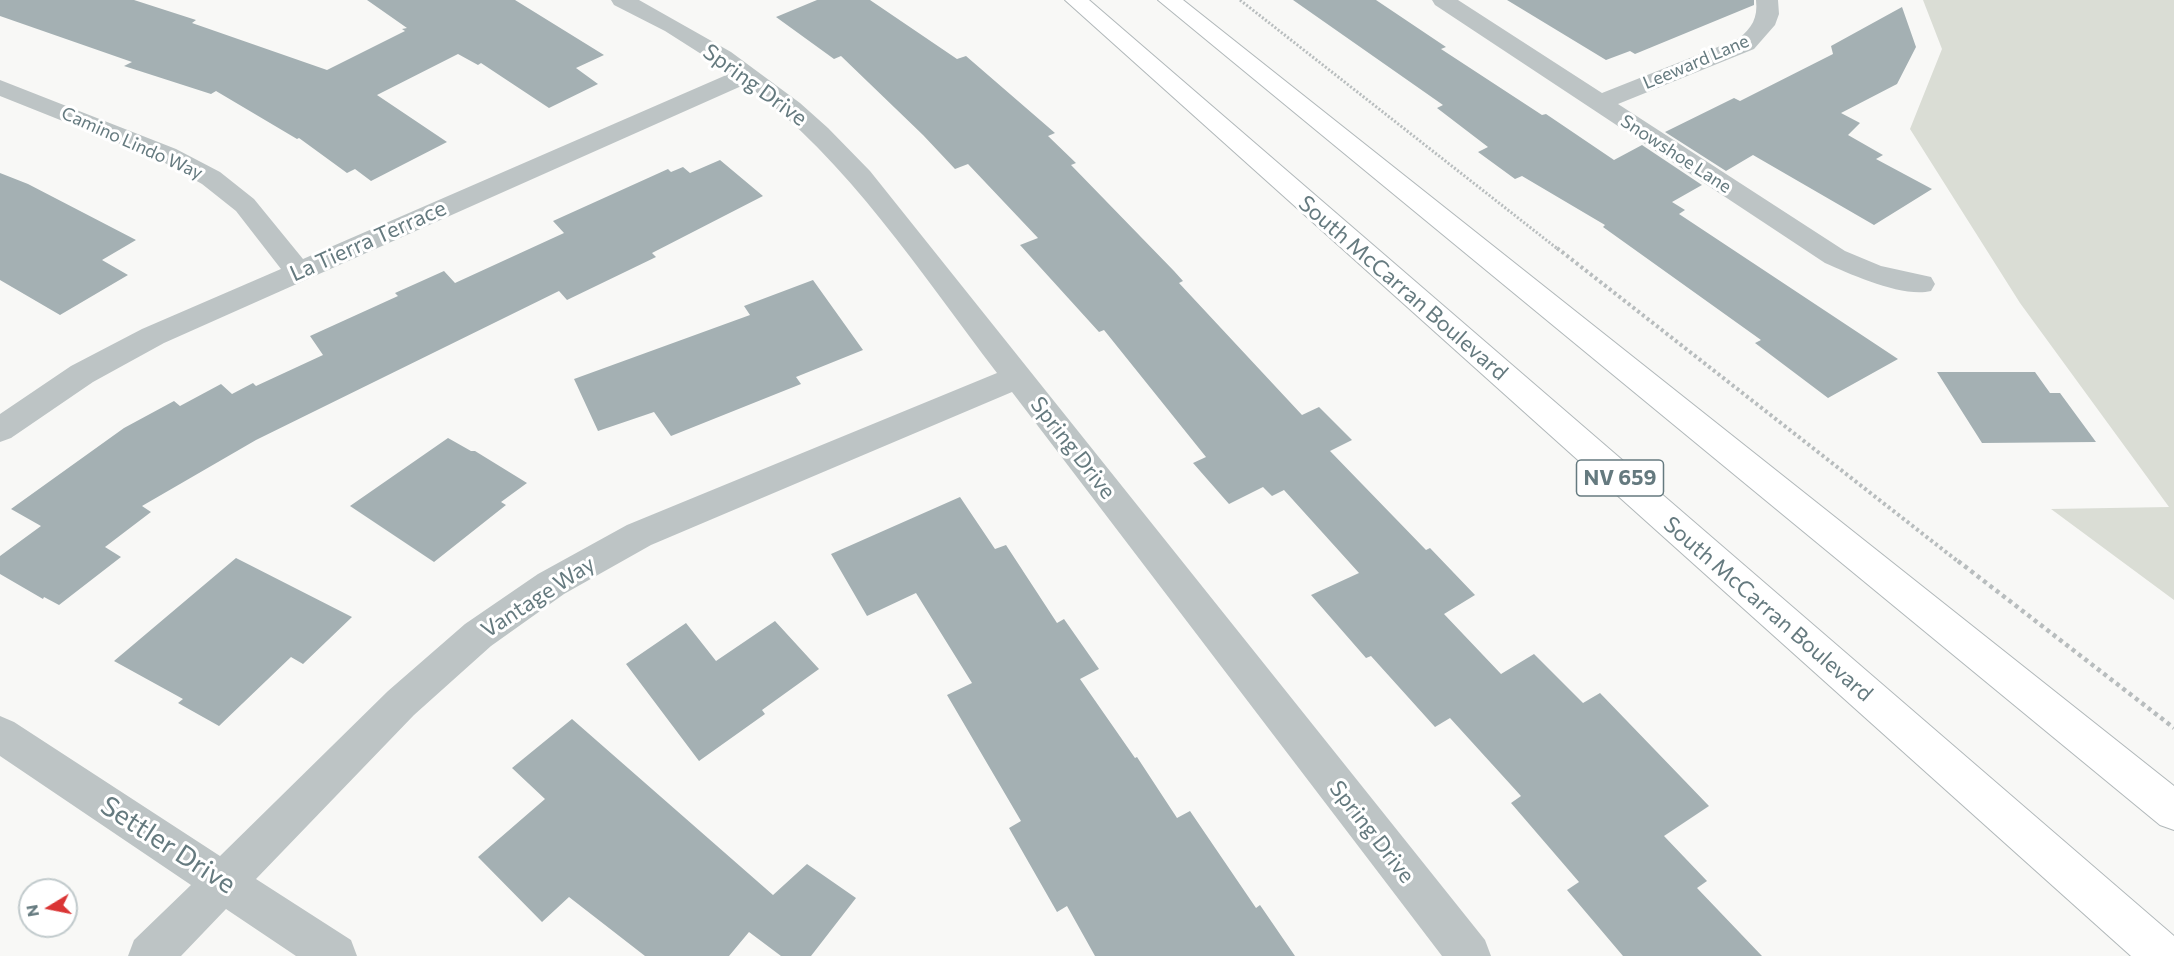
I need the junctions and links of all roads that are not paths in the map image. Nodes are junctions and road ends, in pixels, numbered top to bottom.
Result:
1 (622, 0) edge
2 (1076, 0) edge
3 (1169, 0) edge
4 (1443, 0) edge
5 (1767, 0) edge
6 (747, 75) junction
7 (0, 87) edge
8 (1598, 103) junction
9 (298, 271) junction
10 (1921, 284) dead end
11 (1018, 377) junction
12 (0, 430) edge
13 (0, 734) edge
14 (2174, 811) edge
15 (224, 882) junction
16 (150, 956) edge
17 (335, 956) edge
18 (1469, 956) edge
19 (2164, 956) edge

1 - 6 street, Spring Drive
2 - 19 main road, South McCarran Boulevard / NV 659
3 - 14 main road
4 - 8 street, Snowshoe Lane
5 - 8 street, Leeward Lane
6 - 9 street, La Tierra Terrace
6 - 11 street, Spring Drive
7 - 9 street, Camino Lindo Way
8 - 10 street, Snowshoe Lane
9 - 12 street, La Tierra Terrace
11 - 15 street, Vantage Way
11 - 18 street, Spring Drive
13 - 15 street, Settler Drive
15 - 16 street, Vantage Way
15 - 17 street, Settler Drive

